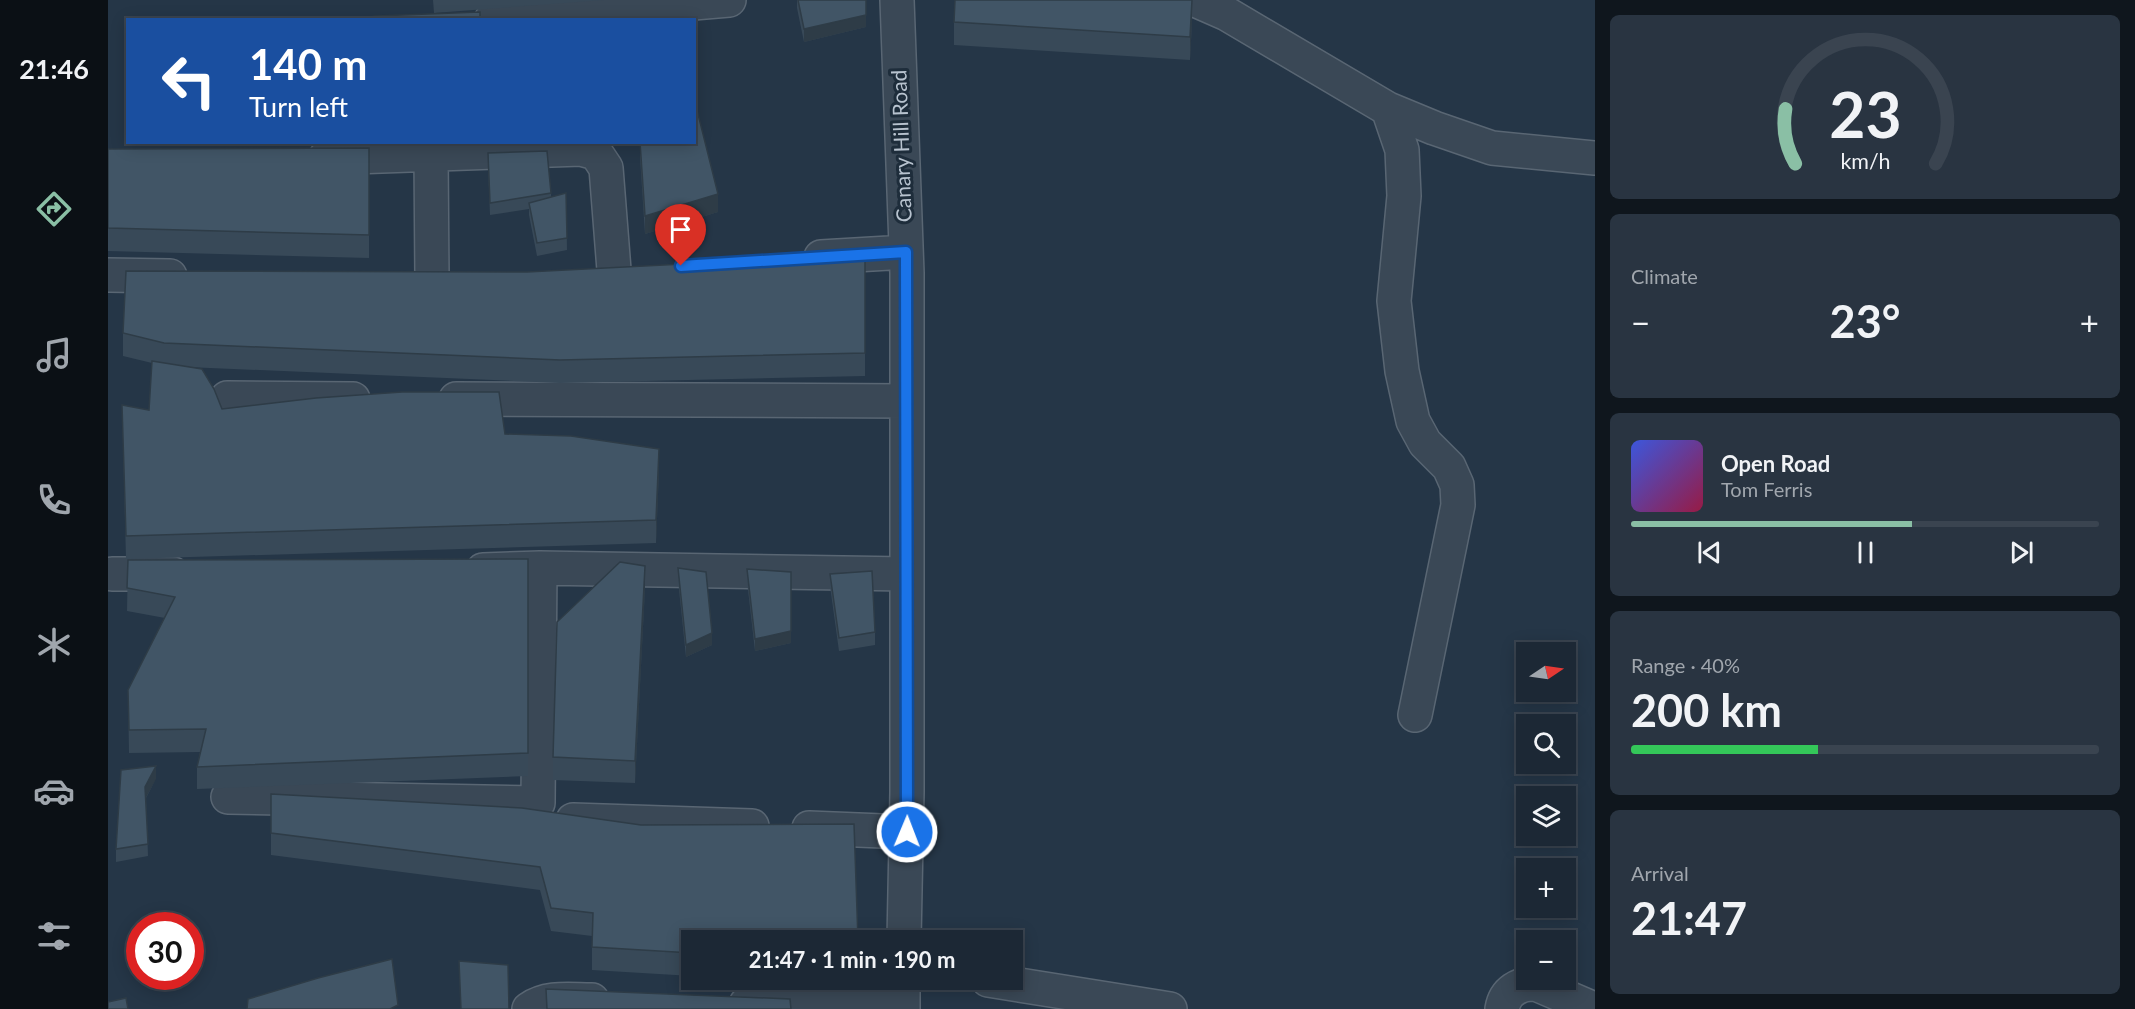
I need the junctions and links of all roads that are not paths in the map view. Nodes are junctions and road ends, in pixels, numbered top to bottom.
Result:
1 (729, 0) edge
2 (897, 0) edge
3 (1195, 0) edge
4 (515, 18) edge
5 (1388, 110) junction
6 (430, 154) junction
7 (1595, 158) edge
8 (292, 159) edge
9 (906, 252) junction
10 (789, 259) edge
11 (649, 268) edge
12 (108, 275) edge
13 (201, 276) edge
14 (398, 278) edge
15 (227, 398) dead end
16 (382, 399) edge
17 (430, 399) edge
18 (907, 401) junction
19 (540, 568) junction
20 (459, 570) edge
21 (205, 573) edge
22 (112, 574) dead end
23 (907, 574) junction
24 (1415, 716) dead end
25 (228, 797) dead end
26 (538, 803) junction
27 (907, 832) junction
28 (904, 930) edge
29 (1023, 986) edge
30 (903, 990) edge
31 (623, 1001) edge
32 (716, 1004) edge
33 (529, 1009) edge
34 (903, 1009) edge
35 (1170, 1009) edge
36 (1502, 1009) edge
37 (1594, 1009) edge

1 - 4 street
2 - 9 street, Canary Hill Road
3 - 5 street
5 - 7 street
5 - 24 street
6 - 8 street
6 - 11 street
6 - 14 street
9 - 10 street
9 - 18 street, Canary Hill Road
12 - 13 street
15 - 16 street
17 - 18 street
18 - 23 street, Canary Hill Road
19 - 20 street
19 - 23 street
19 - 26 street
21 - 22 street
23 - 27 street, Canary Hill Road
25 - 26 street
26 - 27 street
27 - 28 street, Canary Hill Road
29 - 35 street
30 - 34 street
31 - 33 street
32 - 34 street
36 - 37 street

